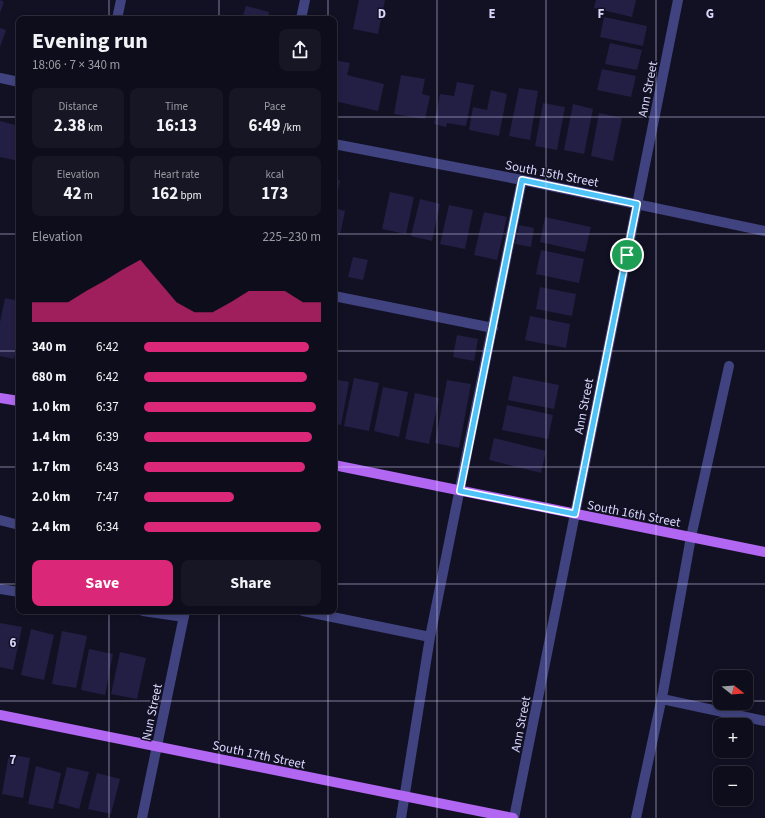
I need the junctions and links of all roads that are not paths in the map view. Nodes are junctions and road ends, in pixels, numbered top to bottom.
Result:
1 (121, 0) edge
2 (305, 0) edge
3 (678, 0) edge
4 (118, 16) edge
5 (302, 16) edge
6 (0, 78) edge
7 (16, 81) edge
8 (337, 145) edge
9 (522, 180) junction
10 (637, 204) junction
11 (765, 231) edge
12 (337, 297) edge
13 (492, 328) junction
14 (729, 366) dead end
15 (0, 398) edge
16 (16, 401) edge
17 (337, 466) edge
18 (460, 491) junction
19 (575, 514) junction
20 (0, 520) edge
21 (16, 524) edge
22 (691, 538) junction
23 (765, 552) edge
24 (0, 589) edge
25 (16, 592) edge
26 (184, 614) edge
27 (318, 614) edge
28 (430, 637) junction
29 (662, 699) junction
30 (0, 715) edge
31 (765, 721) edge
32 (157, 746) junction
33 (405, 797) junction
34 (142, 818) edge
35 (401, 818) edge
36 (514, 818) edge
37 (636, 818) edge

1 - 4 street
2 - 5 street
3 - 10 street, Ann Street
6 - 7 street
8 - 9 street, South 15th Street
9 - 10 street, South 15th Street
9 - 13 street
10 - 11 street, South 15th Street
10 - 19 street, Ann Street
12 - 13 street
13 - 18 street
14 - 22 street
15 - 16 main road
17 - 18 main road, South 16th Street
18 - 19 main road, South 16th Street
18 - 28 street
19 - 22 main road, South 16th Street
19 - 36 street, Ann Street
20 - 21 street
22 - 23 main road, South 16th Street
22 - 29 street
24 - 25 street
26 - 32 street, Nun Street
27 - 28 street
28 - 33 street
29 - 31 street
29 - 37 street
30 - 32 main road, South 17th Street
32 - 33 main road, South 17th Street
32 - 34 street, Nun Street
33 - 35 street
33 - 36 main road, South 17th Street

